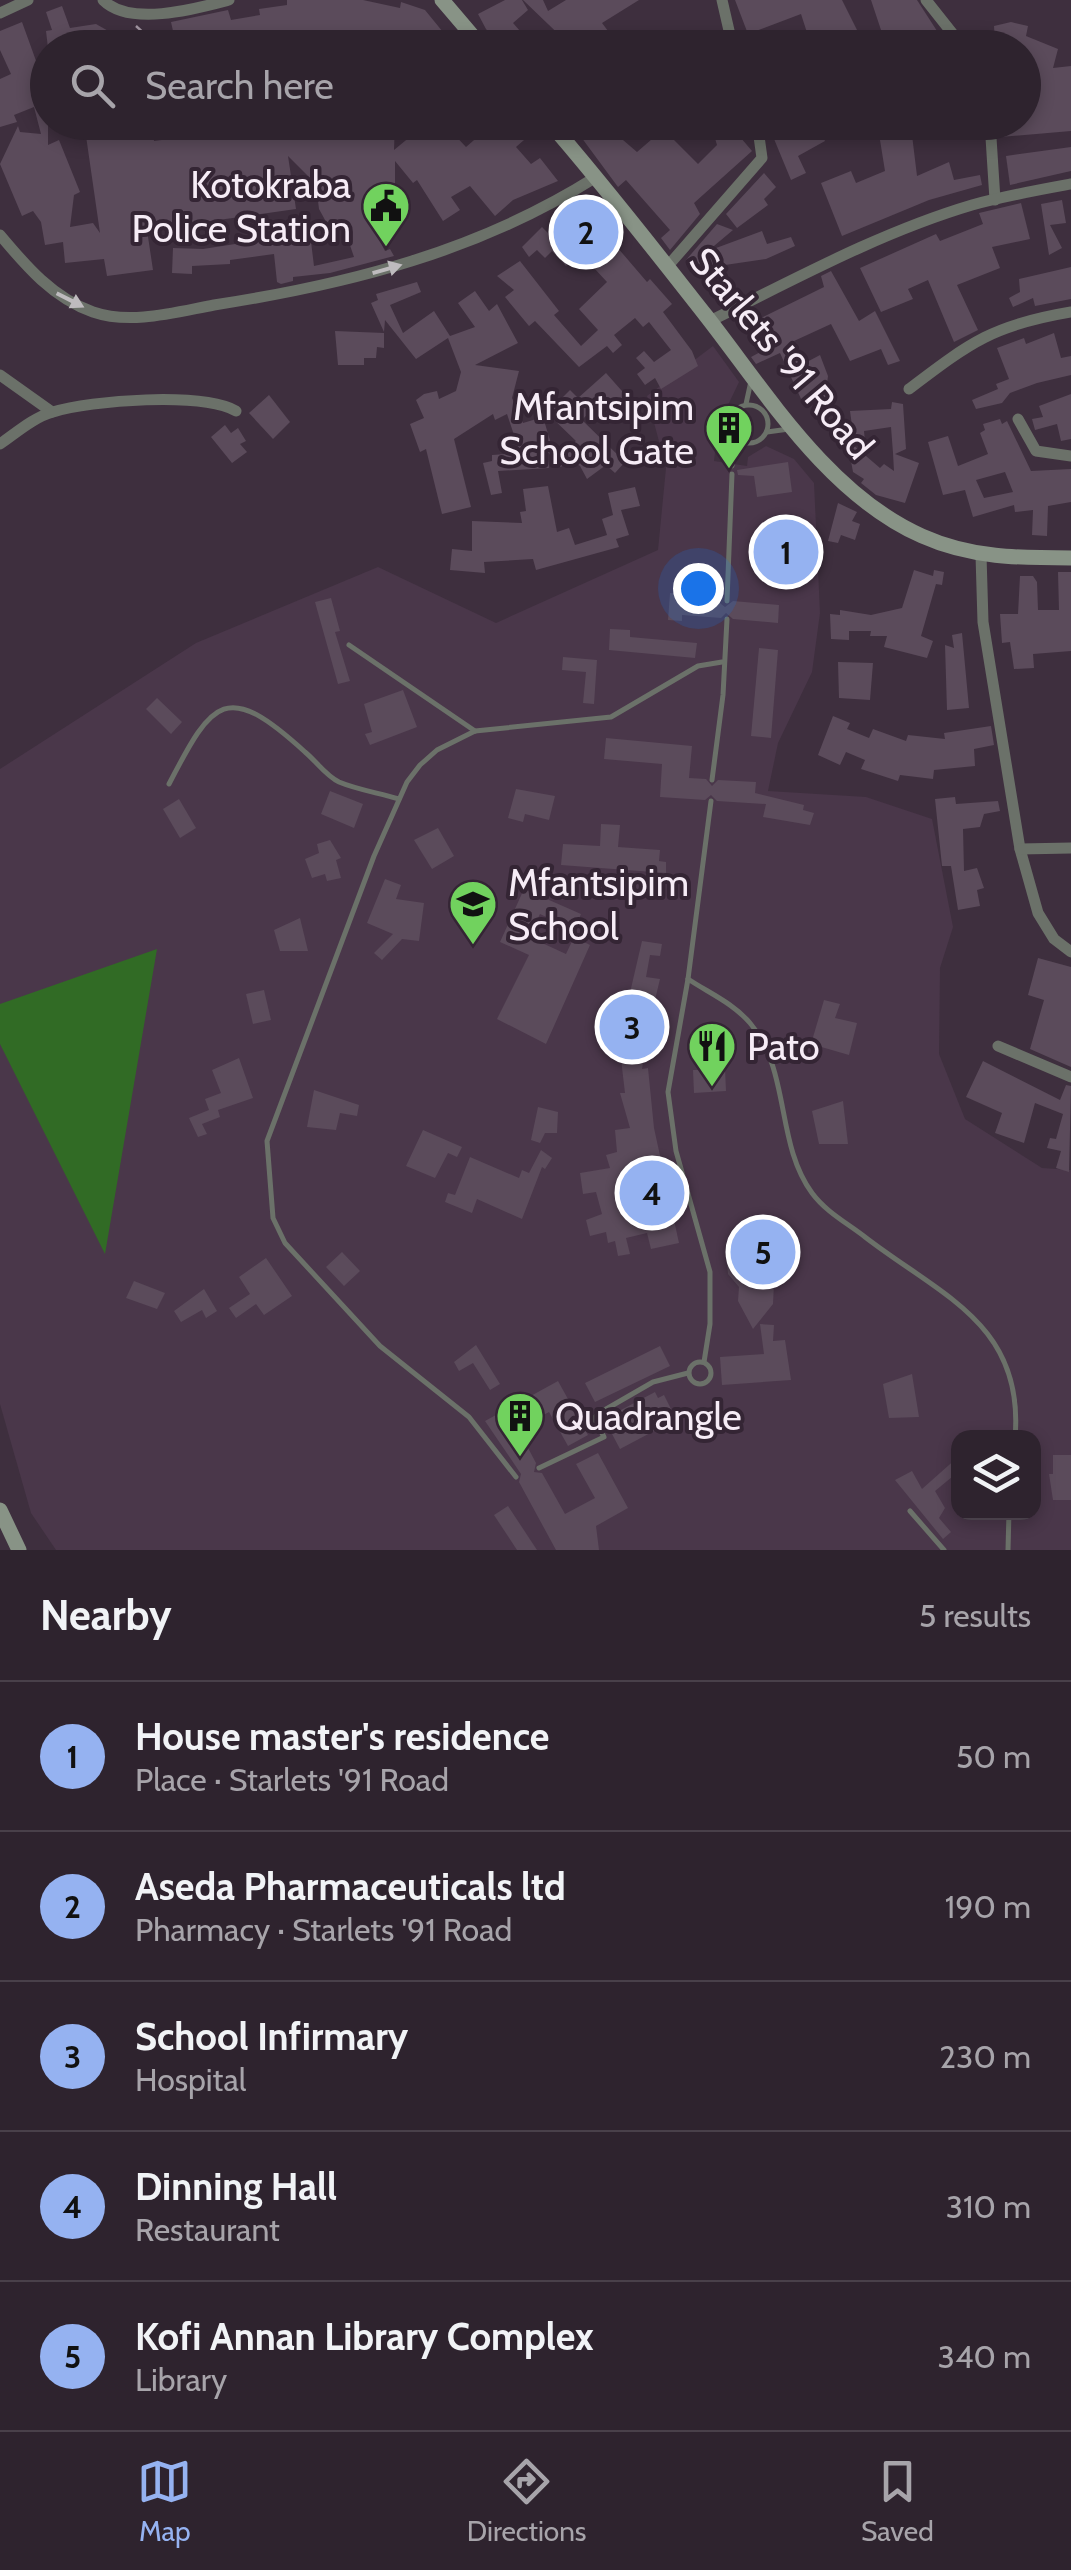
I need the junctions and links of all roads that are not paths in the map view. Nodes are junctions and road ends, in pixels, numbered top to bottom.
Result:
1 (28, 0) edge
2 (103, 0) edge
3 (229, 0) edge
4 (442, 0) edge
5 (722, 0) edge
6 (926, 0) edge
7 (0, 14) edge
8 (468, 30) edge
9 (729, 30) edge
10 (950, 30) edge
11 (564, 140) edge
12 (760, 140) edge
13 (991, 140) edge
14 (596, 177) junction
15 (1071, 185) edge
16 (995, 200) junction
17 (0, 234) edge
18 (667, 267) junction
19 (1071, 312) edge
20 (710, 321) junction
21 (0, 375) edge
22 (752, 378) junction
23 (909, 389) dead end
24 (746, 404) junction
25 (236, 411) dead end
26 (52, 412) junction
27 (1018, 418) dead end
28 (794, 428) junction
29 (767, 432) junction
30 (732, 433) junction
31 (747, 442) junction
32 (0, 444) edge
33 (734, 452) junction
34 (1071, 456) edge
35 (732, 466) dead end
36 (732, 474) dead end
37 (980, 556) junction
38 (1071, 558) edge
39 (727, 600) dead end
40 (727, 618) dead end
41 (349, 645) dead end
42 (722, 662) junction
43 (475, 731) junction
44 (712, 780) dead end
45 (169, 784) dead end
46 (399, 798) junction
47 (710, 800) dead end
48 (1071, 848) edge
49 (1020, 849) junction
50 (1071, 952) edge
51 (688, 979) junction
52 (998, 1046) dead end
53 (1071, 1077) edge
54 (704, 1362) junction
55 (688, 1373) junction
56 (1014, 1430) edge
57 (539, 1468) dead end
58 (516, 1477) dead end
59 (0, 1510) edge
60 (910, 1511) dead end
61 (1009, 1520) edge
62 (20, 1550) edge
63 (944, 1550) edge
64 (1008, 1550) edge

1 - 7 street
2 - 3 street
4 - 8 street
5 - 9 street
6 - 10 street
11 - 14 street, Starlets '91 Road
12 - 18 street
13 - 16 street
17 -> 14 street
14 - 18 street, Starlets '91 Road
15 - 16 street
16 - 20 street
18 - 20 street, Starlets '91 Road
19 - 23 street
20 - 22 street, Starlets '91 Road
21 - 26 street
22 - 24 lane
22 - 28 street, Starlets '91 Road
24 - 29 lane
24 - 30 lane
25 - 26 street
26 - 32 street
27 - 34 street
28 - 29 lane
28 - 37 street, Starlets '91 Road
29 - 31 lane
30 - 31 lane
30 - 33 lane
31 - 33 lane
33 - 35 lane
36 - 39 lane
37 - 38 street, Starlets '91 Road
37 - 49 street
40 - 42 lane
41 - 43 lane
42 - 43 lane
42 - 44 lane
43 - 46 lane
45 - 46 lane
46 - 58 lane
47 - 51 lane
48 - 49 street
49 - 50 street
51 - 54 lane
51 - 56 lane
52 - 53 street
54 - 55 lane
54 - 55 lane
55 - 57 lane
59 - 62 street
60 - 63 lane
61 - 64 lane

